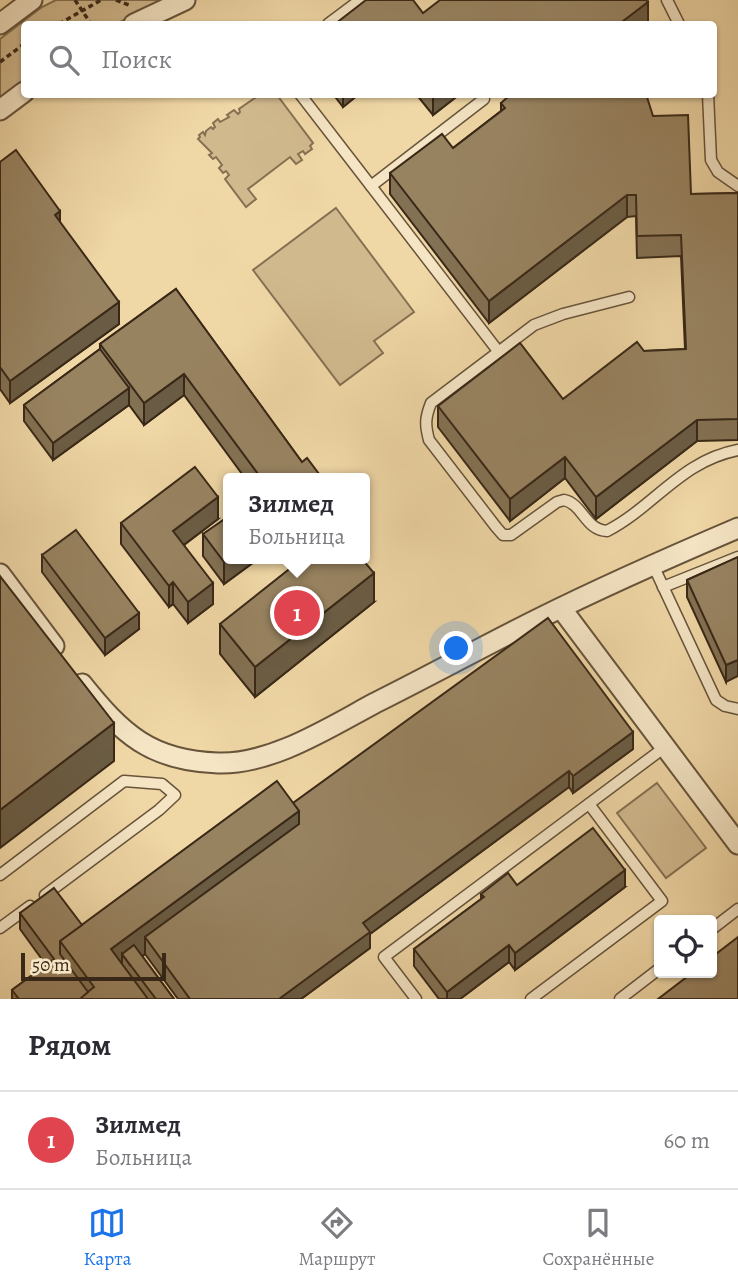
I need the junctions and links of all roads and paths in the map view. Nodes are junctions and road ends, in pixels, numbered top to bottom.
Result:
1 (32, 0) edge
2 (75, 0) edge
3 (101, 0) edge
4 (116, 0) edge
5 (185, 0) edge
6 (360, 0) edge
7 (667, 0) edge
8 (82, 11) junction
9 (144, 14) edge
10 (64, 21) edge
11 (89, 21) edge
12 (332, 21) edge
13 (678, 21) edge
14 (0, 24) edge
15 (21, 46) edge
16 (0, 62) edge
17 (21, 95) edge
18 (303, 98) edge
19 (708, 98) edge
20 (484, 99) dead end
21 (0, 110) edge
22 (371, 186) junction
23 (738, 186) edge
24 (629, 297) dead end
25 (498, 351) junction
26 (738, 450) edge
27 (738, 527) edge
28 (738, 557) edge
29 (653, 565) junction
30 (0, 574) edge
31 (663, 587) junction
32 (561, 608) junction
33 (738, 709) edge
34 (665, 747) junction
35 (589, 804) junction
36 (738, 844) edge
37 (0, 875) edge
38 (738, 909) edge
39 (717, 925) edge
40 (0, 928) edge
41 (654, 973) edge
42 (416, 999) edge
43 (531, 999) edge
44 (620, 999) edge

1 - 14 street
2 - 8 path
3 - 8 path
4 - 9 path
5 - 9 street
6 - 12 lane
7 - 13 lane
8 - 10 path
8 - 11 path
15 - 16 path
17 - 21 street
18 - 22 lane
19 - 23 lane
20 - 22 lane
22 - 25 lane
24 - 25 lane
25 - 26 lane
27 - 29 street
28 - 31 lane
29 - 31 lane
29 - 32 street
30 - 32 street
31 - 33 lane
32 - 34 street
34 - 35 lane
34 - 36 street
35 - 42 lane
35 - 43 lane
37 - 40 lane
38 - 39 lane
41 - 44 lane

